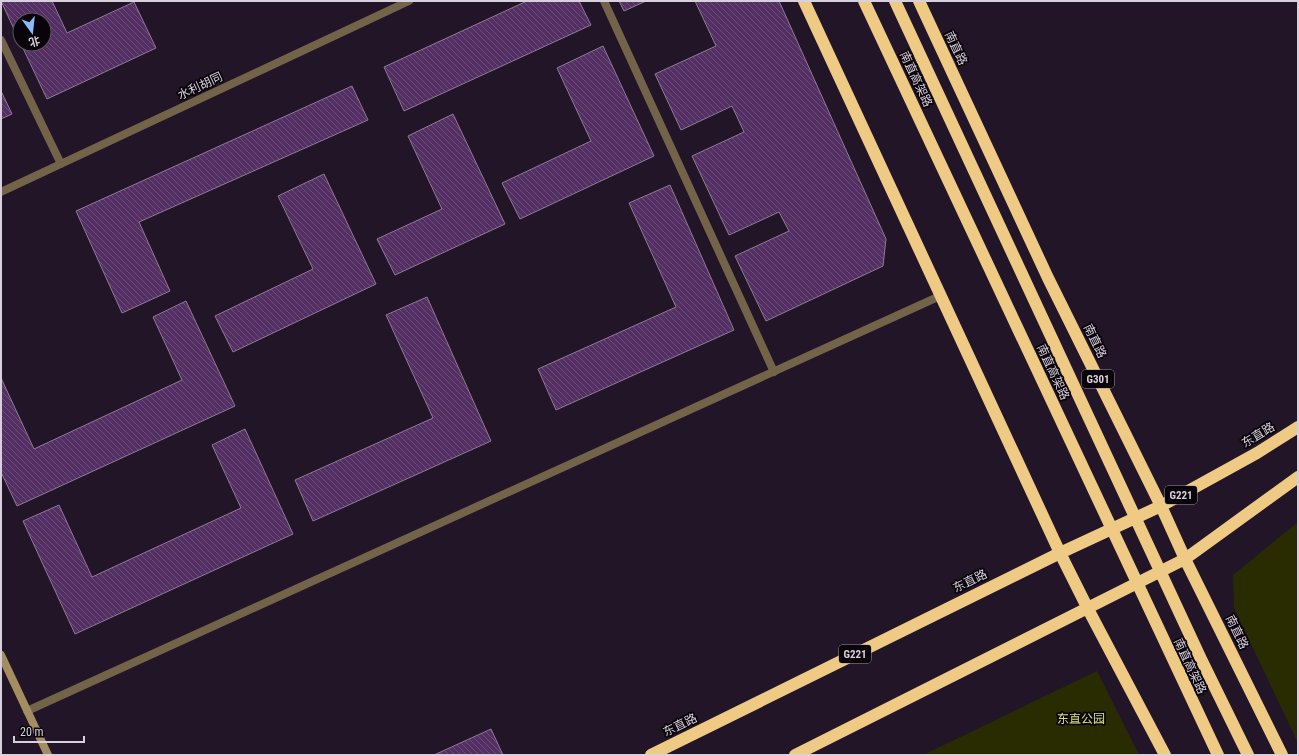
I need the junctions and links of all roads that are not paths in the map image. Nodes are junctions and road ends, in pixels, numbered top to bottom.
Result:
1 (409, 1) edge
2 (604, 1) edge
3 (804, 1) edge
4 (864, 1) edge
5 (895, 1) edge
6 (919, 1) edge
7 (1, 40) edge
8 (61, 164) junction
9 (1, 192) edge
10 (940, 296) junction
11 (774, 372) junction
12 (1298, 427) edge
13 (1298, 477) edge
14 (1161, 506) junction
15 (1060, 552) junction
16 (1185, 559) junction
17 (1088, 609) junction
18 (1, 655) edge
19 (27, 711) junction
20 (48, 755) edge
21 (651, 755) edge
22 (795, 755) edge
23 (1165, 755) edge
24 (1218, 755) edge
25 (1248, 755) edge
26 (1282, 755) edge

1 - 8 street, 水利胡同
2 - 11 street
3 - 10 highway
4 - 24 highway, 南直高架路
5 - 25 highway, 南直高架路
6 - 14 highway, 南直路 / G301
7 - 8 street
8 - 9 street, 水利胡同
10 - 11 street
10 - 15 highway
11 - 19 street
12 - 14 highway, 东直路 / G221
13 - 16 highway
14 - 15 highway, 东直路 / G221
14 - 16 highway, 南直路 / G301
15 - 17 highway
15 - 21 highway, 东直路 / G221
16 - 17 highway
16 - 26 highway, 南直路 / G301
17 - 22 highway
17 - 23 highway
18 - 19 street
19 - 20 street

